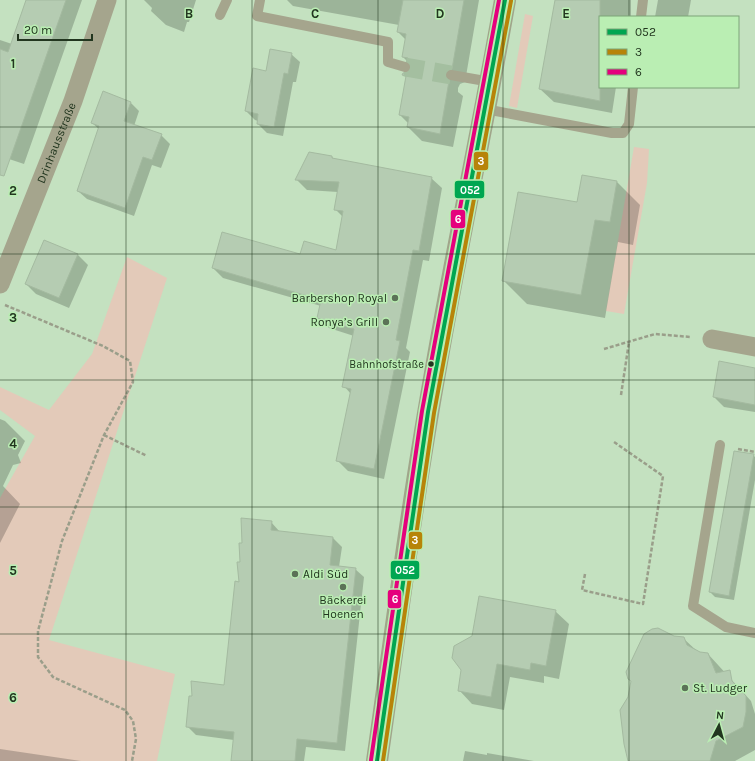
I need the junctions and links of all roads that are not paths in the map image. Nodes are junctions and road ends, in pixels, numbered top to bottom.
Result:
1 (107, 0) edge
2 (227, 0) edge
3 (260, 0) edge
4 (505, 0) edge
5 (643, 0) edge
6 (220, 15) dead end
7 (641, 16) edge
8 (406, 67) tunnel mouth
9 (451, 75) tunnel mouth
10 (491, 82) junction
11 (633, 88) edge
12 (485, 109) junction
13 (0, 284) edge
14 (712, 339) road end
15 (755, 347) edge
16 (720, 446) dead end
17 (755, 633) edge
18 (377, 761) edge

1 - 13 street, Drinhausstraße
2 - 6 lane
3 - 8 lane
4 - 10 main road
5 - 7 lane
9 - 10 lane
10 - 12 main road
11 - 12 lane
12 - 18 main road
14 - 15 street
16 - 17 lane

